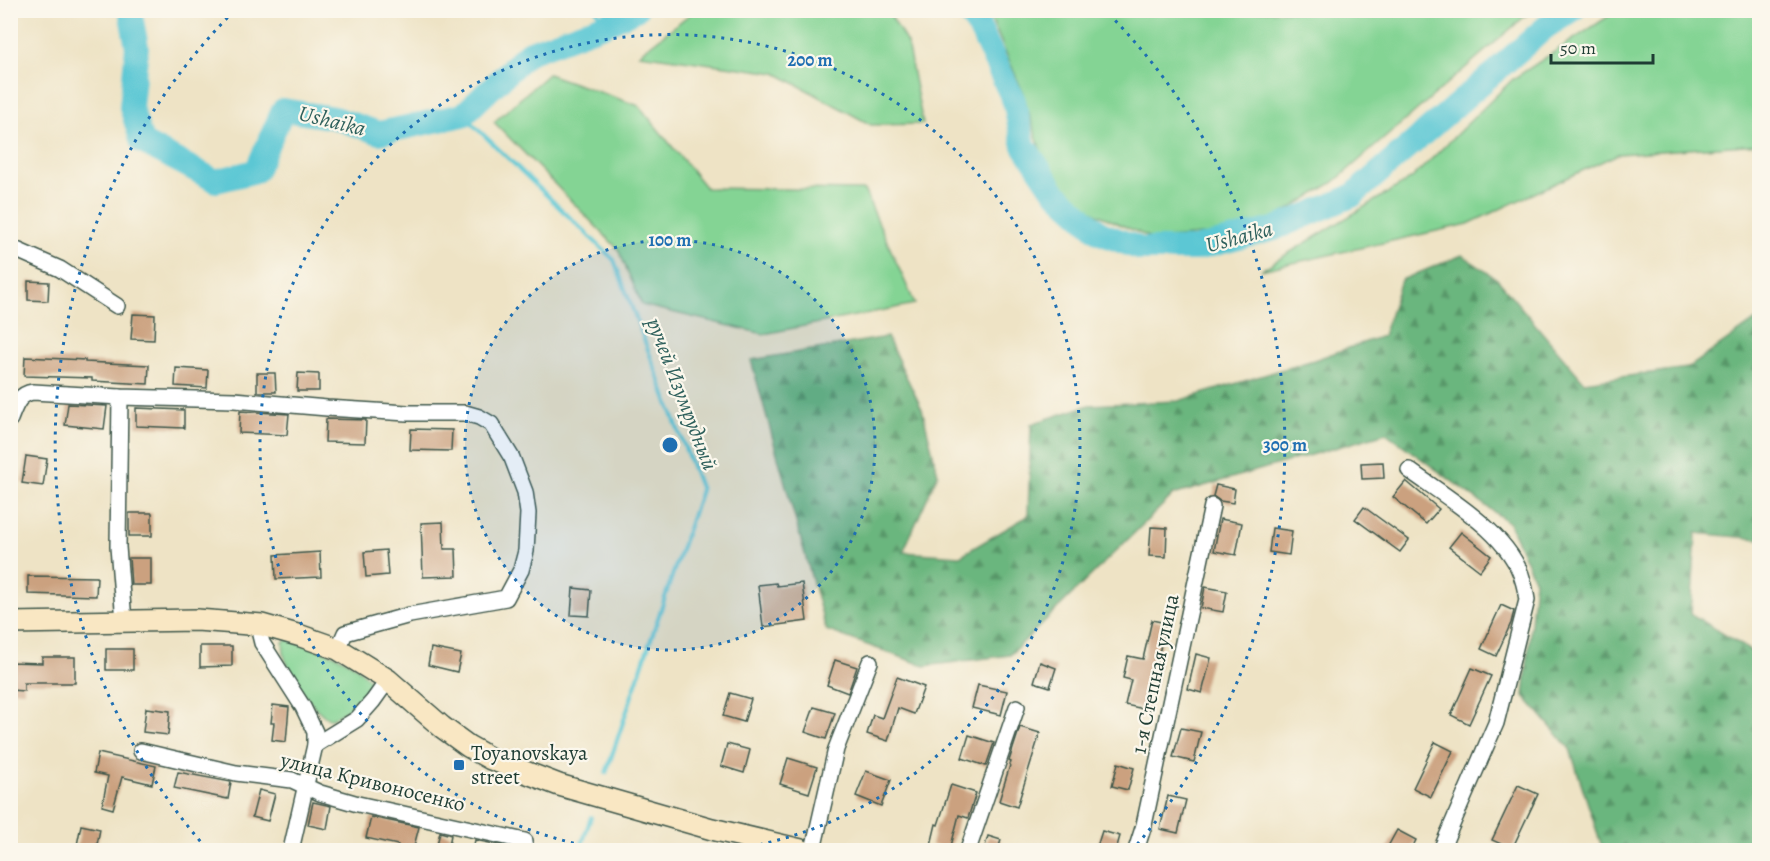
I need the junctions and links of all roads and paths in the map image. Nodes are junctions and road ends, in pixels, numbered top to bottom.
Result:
1 (10, 247) edge
2 (117, 306) dead end
3 (120, 397) junction
4 (10, 419) edge
5 (1409, 470) dead end
6 (1212, 506) dead end
7 (124, 621) junction
8 (10, 623) edge
9 (262, 625) junction
10 (338, 649) junction
11 (870, 663) dead end
12 (388, 680) junction
13 (1017, 706) dead end
14 (315, 745) junction
15 (141, 751) dead end
16 (306, 786) junction
17 (525, 841) dead end
18 (291, 850) edge
19 (801, 850) edge
20 (813, 850) edge
21 (969, 850) edge
22 (1136, 850) edge
23 (1441, 850) edge

1 - 2 street
3 - 4 street
3 - 7 street
3 - 10 street
5 - 23 street
6 - 22 street, 1-я Степная улица
7 - 8 street
7 - 9 street
9 - 10 street
9 - 14 street
10 - 12 street
11 - 20 street
12 - 14 street
12 - 19 street
13 - 21 street
14 - 16 street
15 - 16 street, улица Кривоносенко
16 - 17 street, улица Кривоносенко
16 - 18 street

